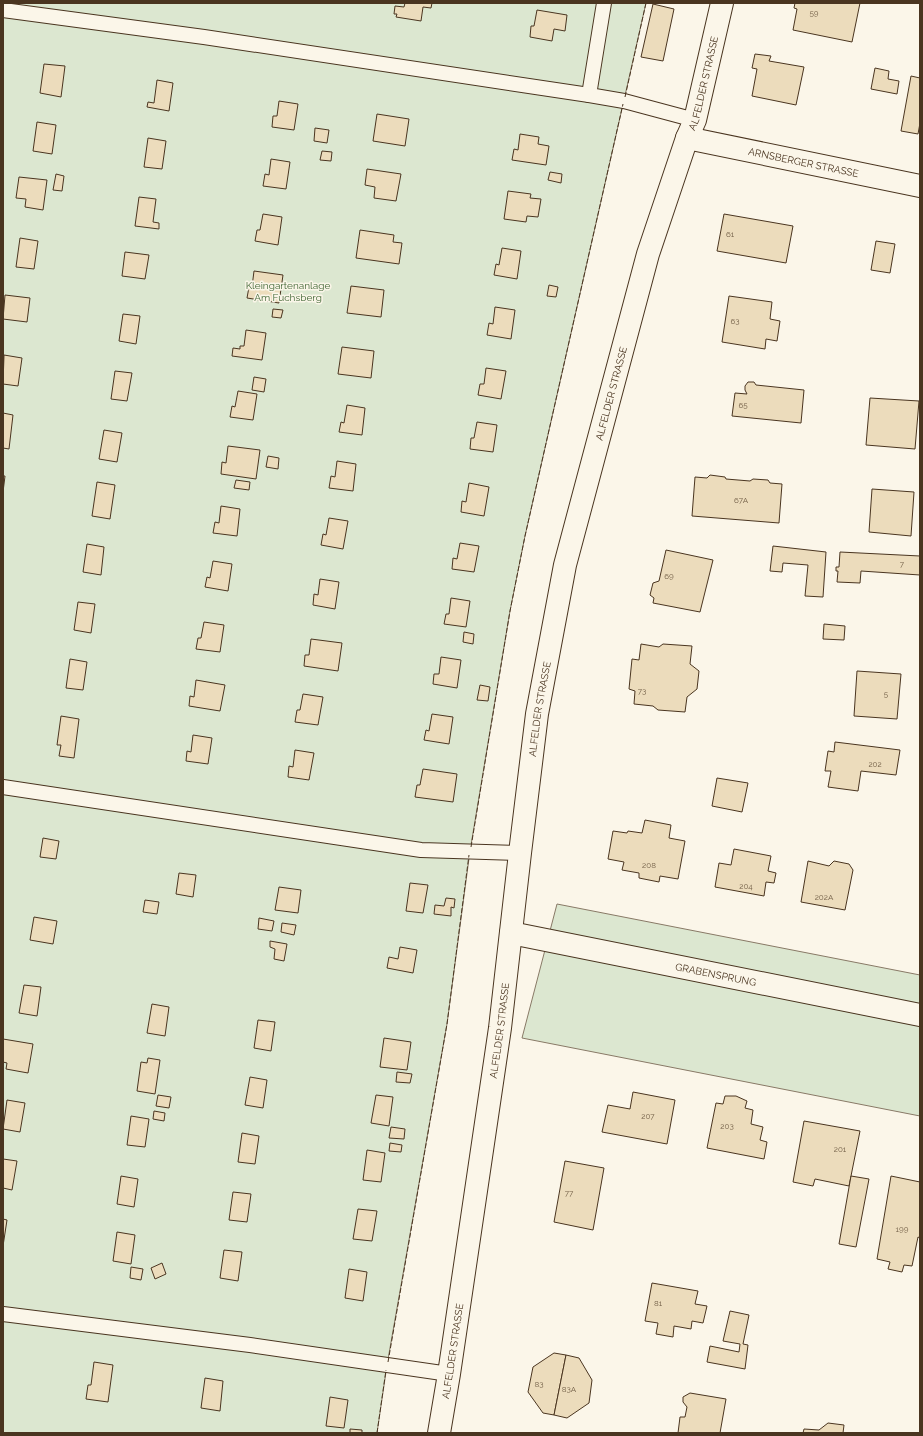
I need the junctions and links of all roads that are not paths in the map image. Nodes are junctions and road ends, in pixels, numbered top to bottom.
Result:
1 (604, 3) edge
2 (722, 3) edge
3 (3, 10) edge
4 (589, 95) junction
5 (691, 129) junction
6 (920, 186) edge
7 (3, 787) edge
8 (520, 852) junction
9 (511, 933) junction
10 (920, 1015) edge
11 (3, 1314) edge
12 (449, 1374) junction
13 (439, 1433) edge

1 - 4 lane
2 - 5 street, ALFELDER STRASSE
3 - 4 lane
4 - 5 lane
5 - 6 street, ARNSBERGER STRASSE
5 - 8 street, ALFELDER STRASSE
7 - 8 lane
8 - 9 street, ALFELDER STRASSE
9 - 10 street, GRABENSPRUNG
9 - 12 street, ALFELDER STRASSE
11 - 12 lane
12 - 13 street, ALFELDER STRASSE

